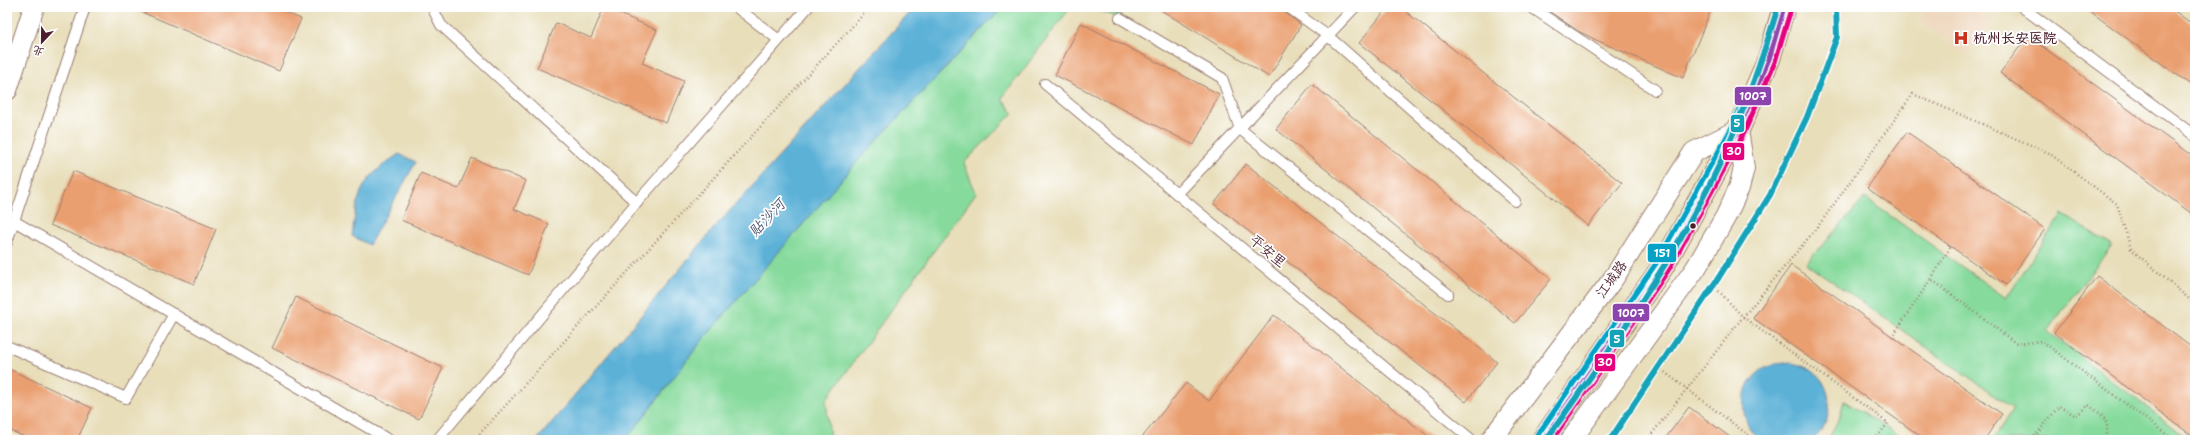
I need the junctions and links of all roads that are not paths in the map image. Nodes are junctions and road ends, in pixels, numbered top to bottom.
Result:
1 (34, 7) edge
2 (85, 7) edge
3 (432, 7) edge
4 (736, 7) edge
5 (808, 7) edge
6 (1288, 7) edge
7 (1355, 7) edge
8 (1531, 7) edge
9 (1784, 7) edge
10 (2022, 7) edge
11 (1120, 18) dead end
12 (1328, 36) junction
13 (779, 40) junction
14 (1045, 84) dead end
15 (7, 90) edge
16 (1655, 90) dead end
17 (1240, 128) junction
18 (1738, 130) junction
19 (2195, 136) edge
20 (1177, 194) junction
21 (1515, 201) dead end
22 (637, 203) junction
23 (14, 221) junction
24 (7, 242) edge
25 (1448, 294) dead end
26 (174, 314) junction
27 (7, 346) edge
28 (389, 440) edge
29 (437, 440) edge
30 (1472, 440) edge
31 (1491, 440) edge
32 (1543, 440) edge
33 (1571, 440) edge

1 - 15 street
2 - 23 lane
3 - 22 lane
4 - 13 lane
5 - 13 lane
6 - 12 lane
7 - 12 lane
8 - 16 lane
9 - 18 main road
10 - 19 lane
11 - 17 lane
12 - 17 lane
12 - 21 lane
13 - 22 lane
14 - 20 lane, 平安里
17 - 20 lane
17 - 25 lane
18 - 31 street, 江城路
18 - 32 main road
18 - 33 street
20 - 30 lane, 平安里
22 - 29 lane
23 - 24 lane
23 - 26 lane
26 - 27 lane
26 - 28 lane

